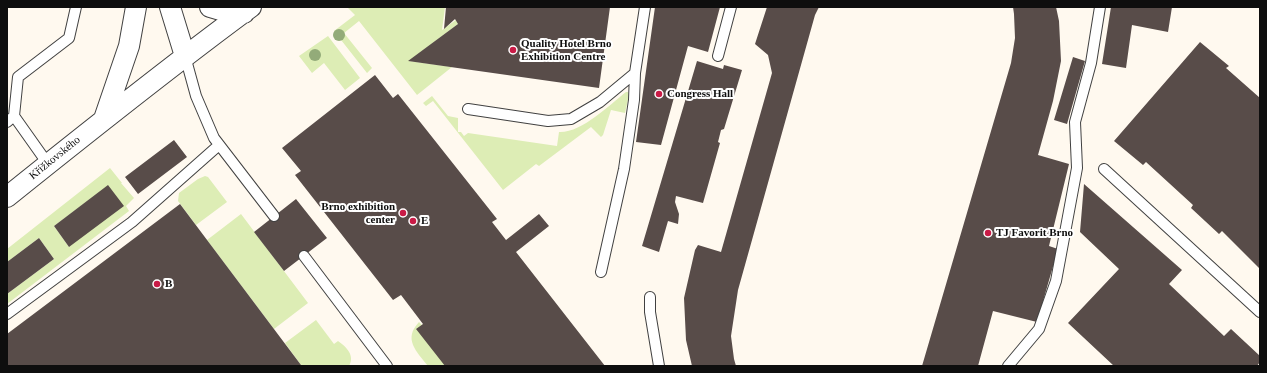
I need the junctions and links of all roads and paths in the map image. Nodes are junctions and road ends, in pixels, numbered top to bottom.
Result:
1 (76, 7) edge
2 (136, 7) edge
3 (170, 7) edge
4 (210, 7) edge
5 (645, 7) edge
6 (731, 7) edge
7 (1100, 7) edge
8 (248, 10) edge
9 (185, 56) junction
10 (718, 56) dead end
11 (635, 73) junction
12 (468, 109) dead end
13 (10, 119) edge
14 (104, 119) junction
15 (219, 145) junction
16 (48, 164) junction
17 (1104, 169) dead end
18 (7, 197) edge
19 (274, 216) dead end
20 (304, 256) dead end
21 (601, 272) dead end
22 (650, 297) dead end
23 (1260, 312) edge
24 (7, 314) edge
25 (387, 366) edge
26 (659, 366) edge
27 (1008, 366) edge

1 - 13 lane
2 - 14 street
3 - 9 street
4 - 8 street
5 - 11 lane
6 - 10 lane
7 - 27 lane
8 - 9 street, Křížkovského
9 - 14 street, Křížkovského
9 - 15 lane
11 - 12 lane
11 - 21 lane
13 - 16 lane
14 - 16 street, Křížkovského
15 - 19 lane
15 - 24 lane
16 - 18 street, Křížkovského
17 - 23 lane
20 - 25 lane
22 - 26 lane

